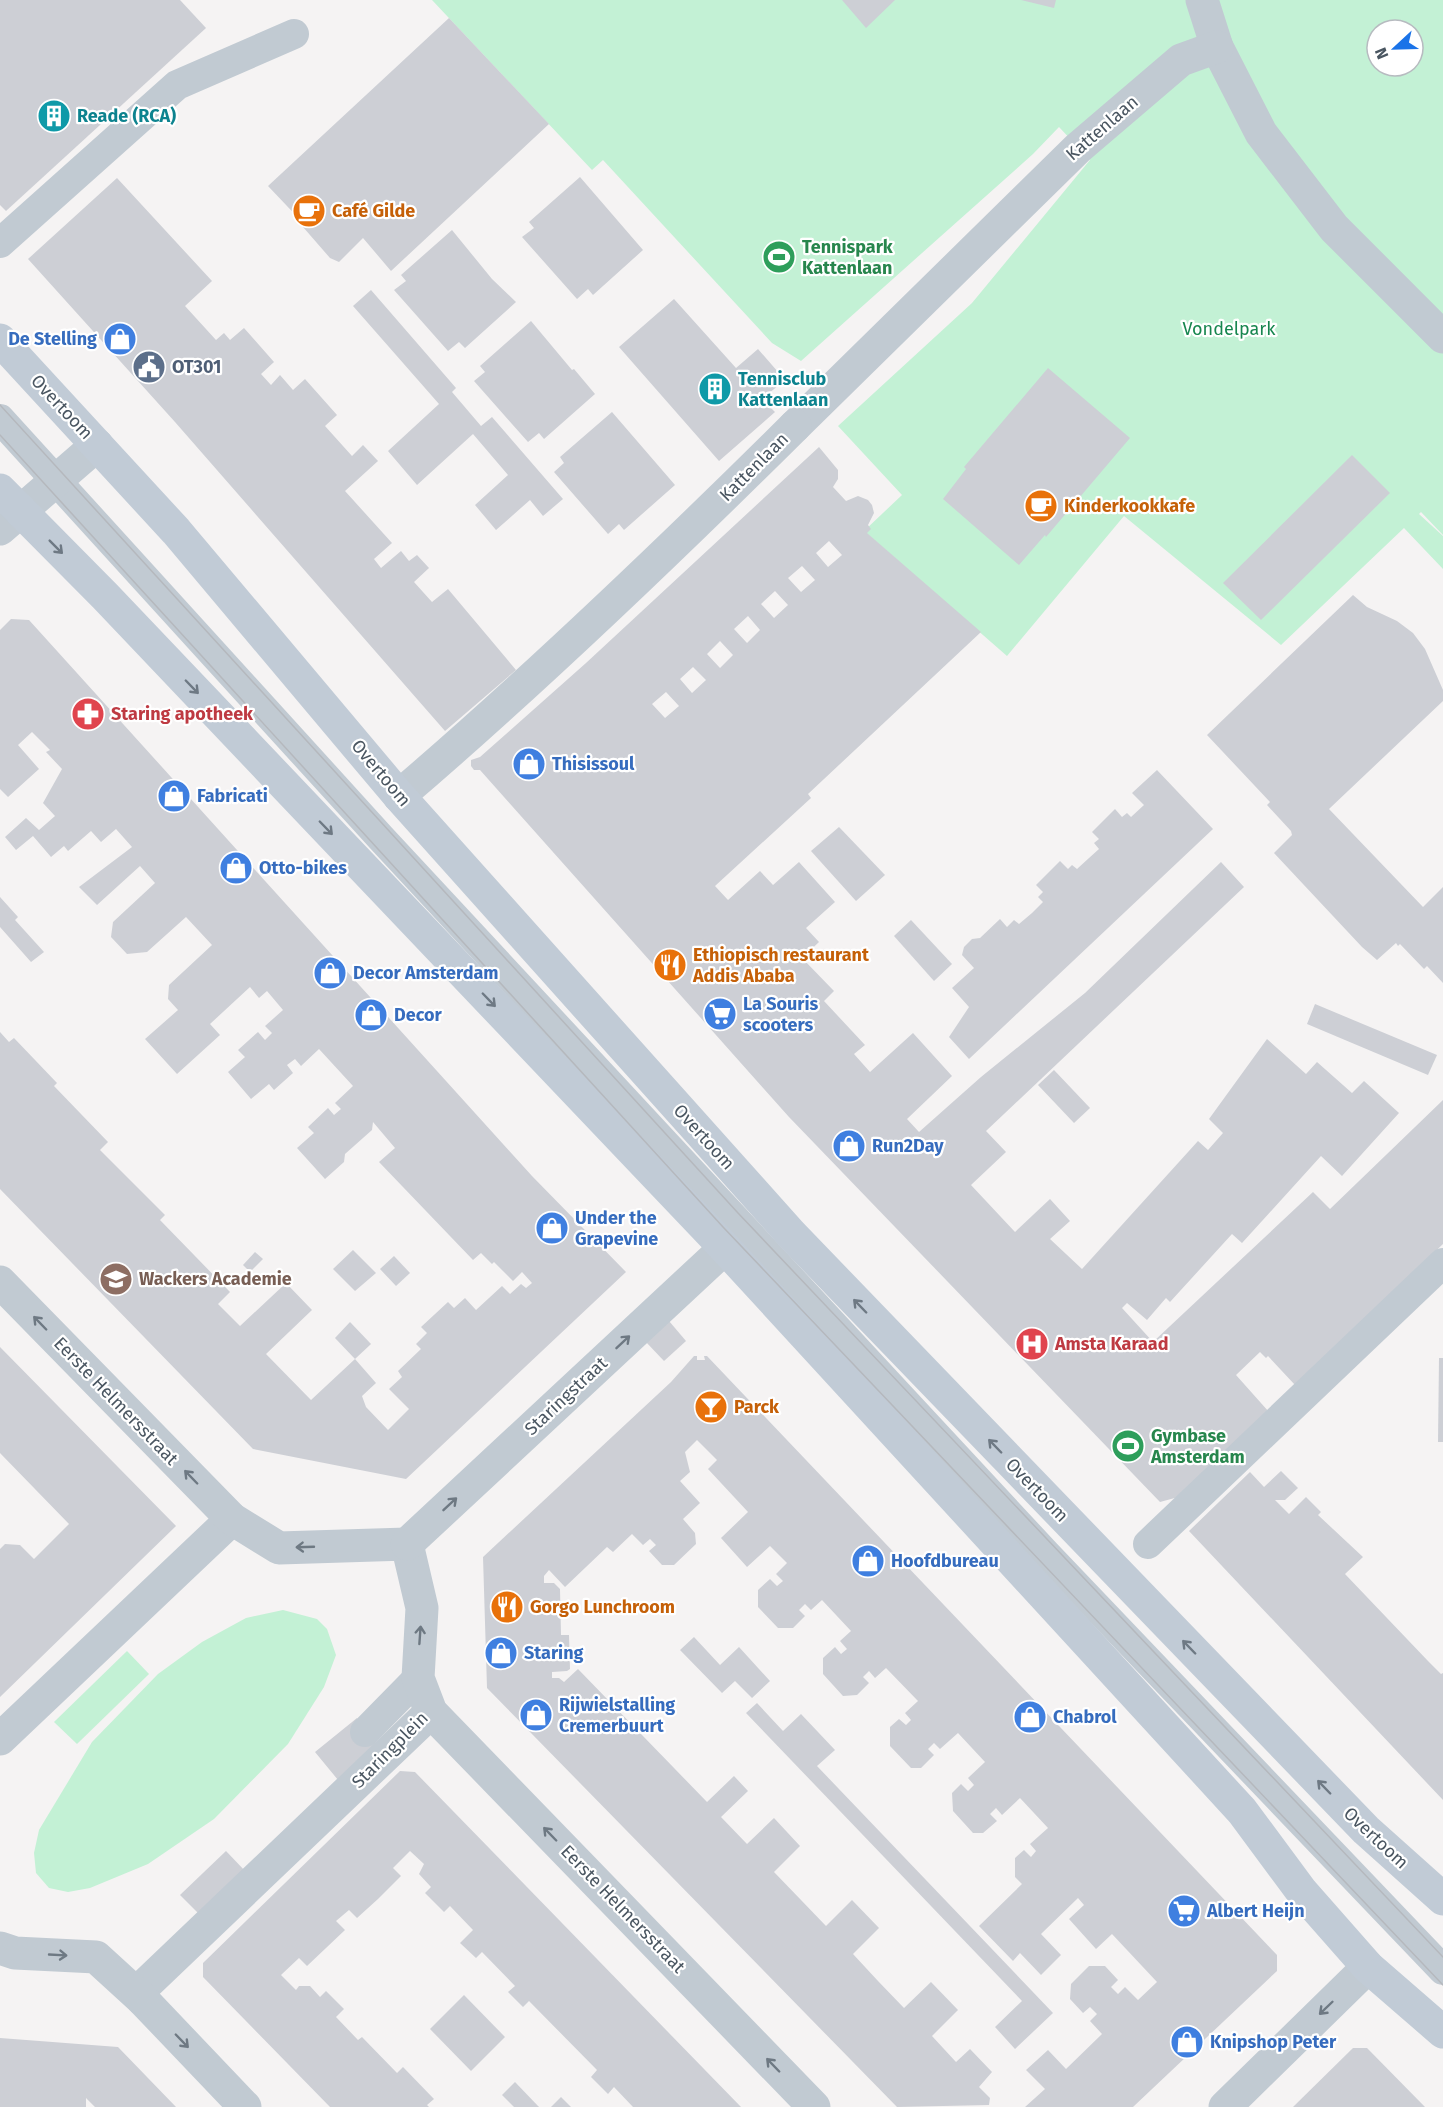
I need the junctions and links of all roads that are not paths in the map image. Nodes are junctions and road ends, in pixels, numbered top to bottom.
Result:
1 (1202, 0) edge
2 (294, 34) dead end
3 (1217, 47) junction
4 (2, 237) edge
5 (1443, 337) edge
6 (0, 340) edge
7 (0, 419) edge
8 (97, 445) junction
9 (57, 480) junction
10 (7, 510) edge
11 (399, 796) junction
12 (725, 1248) junction
13 (1443, 1263) edge
14 (0, 1282) edge
15 (232, 1519) junction
16 (407, 1544) junction
17 (1148, 1544) dead end
18 (418, 1678) junction
19 (431, 1712) junction
20 (365, 1732) dead end
21 (0, 1739) edge
22 (1443, 1899) edge
23 (0, 1948) edge
24 (1368, 1968) junction
25 (1443, 1970) edge
26 (142, 1999) junction
27 (1443, 2032) edge
28 (245, 2107) edge
29 (814, 2107) edge
30 (1225, 2107) edge

1 - 3 street
2 - 4 lane
3 - 5 street
3 - 11 street, Kattenlaan
6 - 8 main road, Overtoom
7 - 9 lane, Overtoom
8 - 9 street
8 - 11 main road, Overtoom
9 - 10 street
9 - 25 lane, Overtoom
10 -> 12 main road
22 -> 11 main road, Overtoom
16 -> 12 street, Staringstraat
12 - 24 main road
13 - 17 lane
15 -> 14 street, Eerste Helmersstraat
16 -> 15 street
15 - 21 street
18 -> 16 street, Staringplein
18 - 19 street, Staringplein
18 - 20 lane
19 - 26 street, Staringplein
29 -> 19 street, Eerste Helmersstraat
23 -> 26 street
24 - 27 main road
24 -> 30 street
26 -> 28 street

